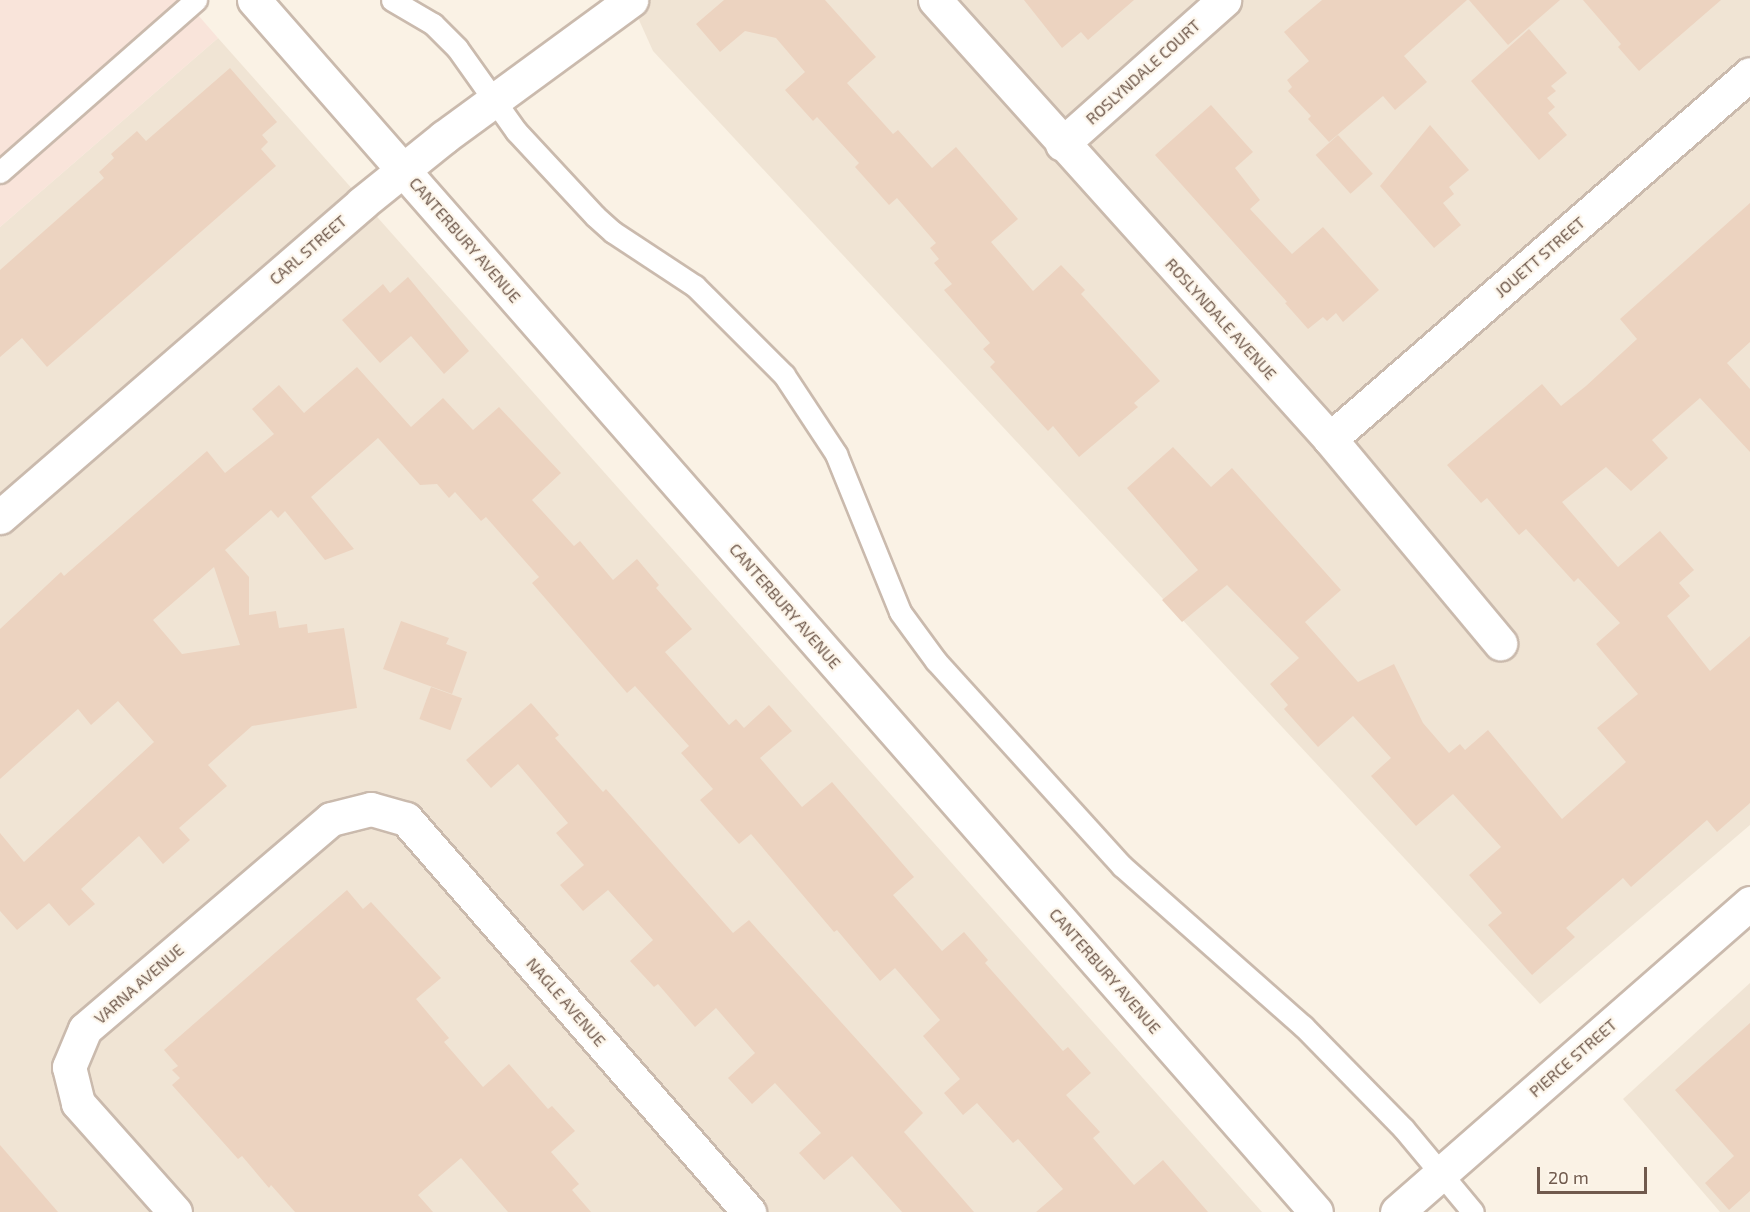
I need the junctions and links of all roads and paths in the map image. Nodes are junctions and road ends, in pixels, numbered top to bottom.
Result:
1 (196, 0) edge
2 (254, 0) edge
3 (392, 0) edge
4 (631, 0) edge
5 (935, 0) edge
6 (1224, 0) edge
7 (1750, 74) edge
8 (495, 100) junction
9 (1062, 144) junction
10 (404, 169) junction
11 (0, 172) edge
12 (1330, 439) junction
13 (0, 517) edge
14 (1500, 643) dead end
15 (371, 809) joint
16 (1750, 903) edge
17 (1440, 1174) junction
18 (175, 1212) edge
19 (749, 1212) edge
20 (1316, 1212) edge
21 (1397, 1212) edge
22 (1473, 1212) edge

1 - 11 lane
2 - 10 street, CANTERBURY AVENUE
3 - 8 lane
4 - 8 street, CARL STREET
5 - 9 street, ROSLYNDALE AVENUE
6 - 9 street, ROSLYNDALE COURT
7 - 12 street, JOUETT STREET
8 - 10 street, CARL STREET
8 - 17 lane
9 - 12 street, ROSLYNDALE AVENUE
10 - 13 street, CARL STREET
10 - 20 street, CANTERBURY AVENUE
12 - 14 street, ROSLYNDALE AVENUE
15 - 18 street, VARNA AVENUE
15 - 19 street, NAGLE AVENUE
16 - 17 street, PIERCE STREET
17 - 21 street, PIERCE STREET
17 - 22 lane

